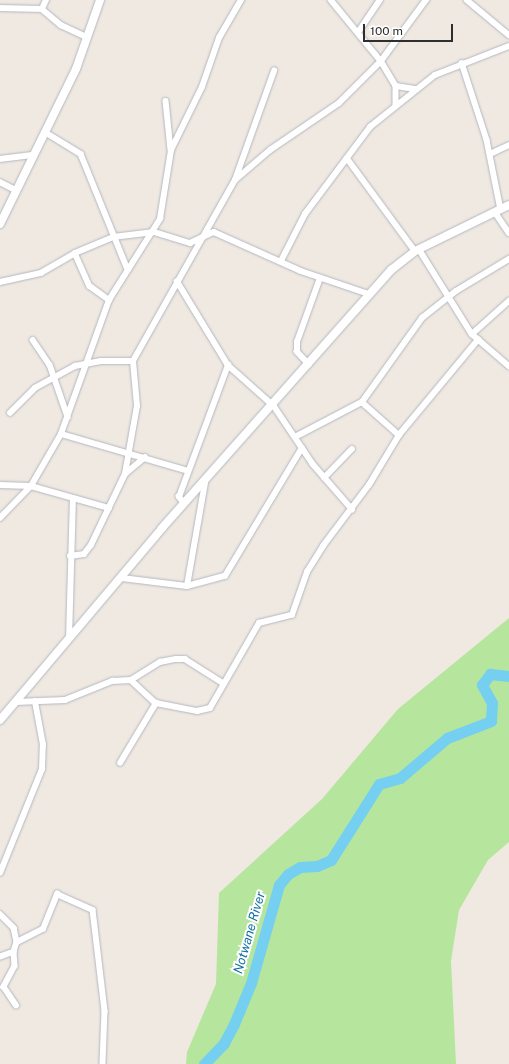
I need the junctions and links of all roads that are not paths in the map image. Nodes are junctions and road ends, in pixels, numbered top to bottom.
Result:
1 (46, 0) edge
2 (100, 0) edge
3 (241, 0) edge
4 (331, 0) edge
5 (380, 0) edge
6 (426, 0) edge
7 (467, 0) edge
8 (0, 8) edge
9 (42, 9) junction
10 (359, 31) junction
11 (509, 34) edge
12 (87, 37) junction
13 (509, 46) edge
14 (381, 61) junction
15 (462, 63) junction
16 (274, 71) dead end
17 (396, 86) junction
18 (415, 89) junction
19 (166, 101) dead end
20 (396, 104) junction
21 (45, 132) junction
22 (509, 145) edge
23 (171, 150) junction
24 (490, 154) junction
25 (32, 155) junction
26 (347, 158) junction
27 (0, 159) edge
28 (235, 180) junction
29 (0, 182) edge
30 (14, 189) junction
31 (509, 206) edge
32 (498, 211) junction
33 (0, 224) edge
34 (154, 232) junction
35 (509, 233) edge
36 (205, 234) junction
37 (113, 237) junction
38 (417, 250) junction
39 (75, 252) junction
40 (509, 259) edge
41 (281, 261) junction
42 (128, 270) junction
43 (320, 278) junction
44 (177, 281) junction
45 (0, 282) edge
46 (369, 294) junction
47 (447, 297) junction
48 (110, 300) junction
49 (509, 301) edge
50 (472, 334) junction
51 (32, 340) dead end
52 (478, 340) junction
53 (86, 362) junction
54 (133, 362) junction
55 (309, 365) junction
56 (228, 366) junction
57 (509, 366) edge
58 (55, 377) junction
59 (362, 402) junction
60 (274, 406) junction
61 (10, 412) dead end
62 (68, 417) junction
63 (60, 434) junction
64 (399, 435) junction
65 (295, 437) junction
66 (302, 448) junction
67 (352, 449) dead end
68 (130, 452) junction
69 (145, 457) junction
70 (188, 471) junction
71 (126, 474) junction
72 (324, 478) junction
73 (205, 483) junction
74 (0, 485) edge
75 (31, 486) junction
76 (73, 499) junction
77 (184, 504) junction
78 (110, 508) junction
79 (352, 509) junction
80 (0, 518) edge
81 (70, 556) junction
82 (122, 578) junction
83 (187, 586) junction
84 (68, 640) junction
85 (131, 680) junction
86 (223, 683) junction
87 (16, 702) junction
88 (35, 702) junction
89 (156, 703) junction
90 (0, 720) edge
91 (120, 763) dead end
92 (0, 873) edge
93 (0, 914) edge
94 (17, 942) junction
95 (14, 952) junction
96 (0, 957) edge
97 (16, 1005) dead end
98 (103, 1064) edge

1 - 9 street
2 - 12 street
3 - 23 street
4 - 10 street
5 - 10 street
6 - 14 street
7 - 11 street
8 - 9 street
9 - 12 street
10 - 14 street
12 - 21 street
13 - 15 street
14 - 17 street
14 - 28 street
15 - 18 street
15 - 24 street
16 - 28 street
17 - 18 street
17 - 20 street
18 - 20 street
19 - 23 street
20 - 26 street
21 - 25 street
21 - 37 street
22 - 24 street
23 - 34 street
24 - 32 street
25 - 27 street
25 - 30 street
26 - 38 street
26 - 41 street
28 - 36 street
29 - 30 street
30 - 33 street
31 - 32 street
32 - 35 street
32 - 38 street
34 - 36 street
34 - 37 street
34 - 42 street
36 - 41 street
36 - 44 street
37 - 39 street
37 - 42 street
38 - 46 street
38 - 47 street
39 - 45 street
39 - 48 street
40 - 47 street
41 - 43 street
42 - 48 street
43 - 46 street
43 - 55 street
44 - 54 street
44 - 56 street
46 - 55 street
47 - 50 street
47 - 59 street
48 - 53 street
49 - 50 street
50 - 52 street
51 - 58 street
52 - 57 street
52 - 64 street
53 - 54 street
53 - 58 street
53 - 62 street
54 - 68 street
55 - 60 street
56 - 60 street
56 - 70 street
58 - 61 street
58 - 62 street
59 - 64 street
59 - 65 street
60 - 65 street
60 - 73 street
62 - 63 street
63 - 68 street
63 - 75 street
64 - 79 street
65 - 66 street
66 - 72 street
66 - 83 street
67 - 72 street
68 - 69 street
68 - 71 street
69 - 70 street
69 - 71 street
70 - 77 street
71 - 78 street
72 - 79 street
73 - 77 street
73 - 83 street
74 - 75 street
75 - 76 street
75 - 80 street
76 - 78 street
76 - 81 street
77 - 82 street
78 - 81 street
79 - 86 street
81 - 84 street
82 - 83 street
82 - 84 street
84 - 87 street
85 - 86 street
85 - 88 street
85 - 89 street
86 - 89 street
87 - 88 street
87 - 90 street
88 - 92 street
89 - 91 street
93 - 94 street
94 - 95 street
94 - 98 street
95 - 96 street
95 - 97 street

